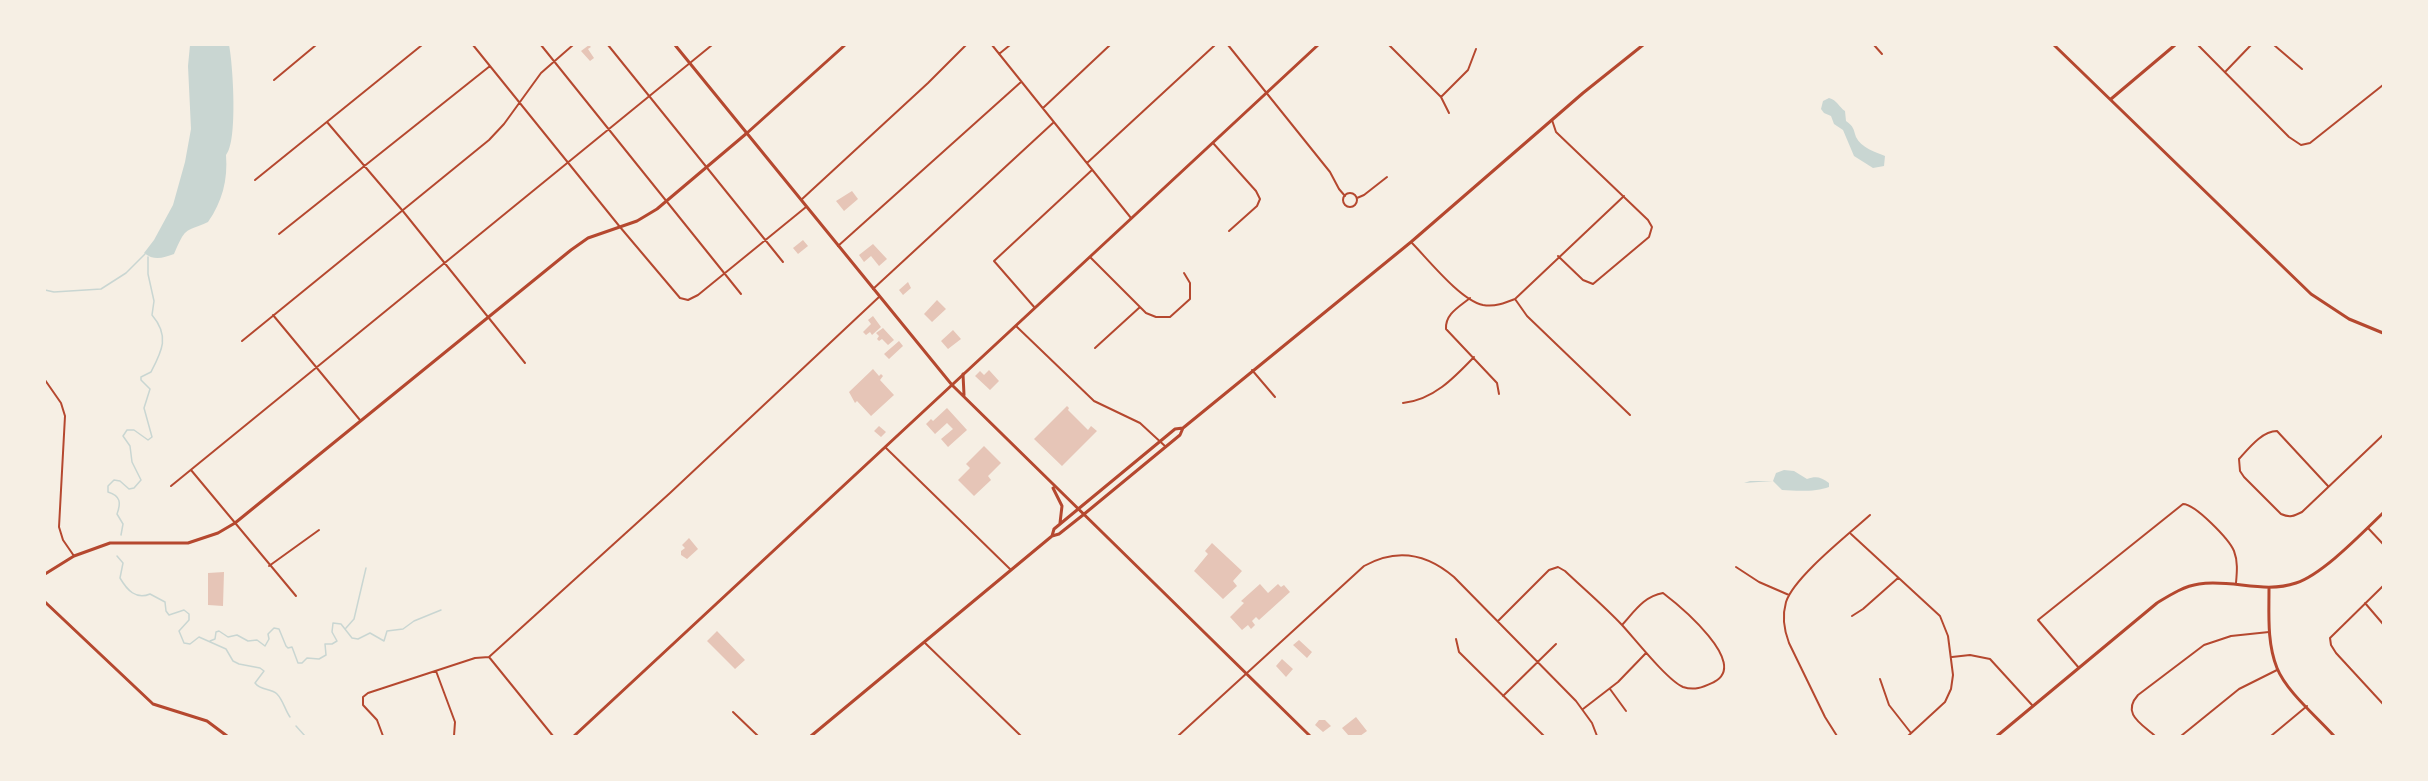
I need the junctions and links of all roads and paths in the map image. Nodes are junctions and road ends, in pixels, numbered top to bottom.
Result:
1 (316, 45) edge
2 (422, 45) edge
3 (473, 45) edge
4 (541, 45) edge
5 (573, 45) edge
6 (608, 45) edge
7 (675, 45) edge
8 (712, 45) edge
9 (844, 45) edge
10 (966, 45) edge
11 (992, 45) edge
12 (1010, 45) edge
13 (1110, 45) edge
14 (1215, 45) edge
15 (1228, 45) edge
16 (1318, 45) edge
17 (1389, 45) edge
18 (1643, 45) edge
19 (1874, 45) edge
20 (2054, 45) edge
21 (2175, 45) edge
22 (2198, 45) edge
23 (2251, 45) edge
24 (2274, 45) edge
25 (1476, 49) dead end
26 (999, 54) junction
27 (1882, 54) dead end
28 (554, 61) junction
29 (691, 64) junction
30 (490, 66) junction
31 (2302, 69) dead end
32 (2225, 71) junction
33 (274, 80) dead end
34 (1021, 82) junction
35 (2383, 85) edge
36 (1266, 93) junction
37 (650, 97) junction
38 (1441, 97) junction
39 (2110, 99) junction
40 (519, 102) junction
41 (1043, 108) junction
42 (1449, 113) dead end
43 (1552, 120) junction
44 (327, 122) junction
45 (1054, 122) junction
46 (609, 130) junction
47 (747, 133) junction
48 (1213, 143) junction
49 (1087, 163) junction
50 (568, 164) junction
51 (365, 167) junction
52 (707, 167) junction
53 (1092, 170) junction
54 (1387, 177) dead end
55 (255, 180) dead end
56 (1345, 195) junction
57 (1624, 196) junction
58 (1357, 198) junction
59 (668, 200) junction
60 (801, 200) junction
61 (806, 207) junction
62 (402, 210) junction
63 (1131, 219) junction
64 (620, 227) junction
65 (1229, 231) dead end
66 (279, 234) dead end
67 (765, 240) junction
68 (1411, 242) junction
69 (838, 246) junction
70 (1558, 256) junction
71 (1090, 257) junction
72 (783, 262) dead end
73 (444, 264) junction
74 (724, 272) junction
75 (1184, 273) dead end
76 (873, 289) junction
77 (741, 294) dead end
78 (879, 297) junction
79 (1470, 298) junction
80 (1515, 298) junction
81 (1140, 307) junction
82 (1035, 308) junction
83 (273, 315) junction
84 (489, 317) junction
85 (1016, 326) junction
86 (2383, 333) edge
87 (242, 341) dead end
88 (1095, 348) dead end
89 (1474, 357) junction
90 (525, 363) dead end
91 (316, 368) junction
92 (1252, 370) junction
93 (963, 374) junction
94 (45, 380) edge
95 (952, 385) junction
96 (1499, 394) dead end
97 (964, 397) junction
98 (1275, 398) dead end
99 (1403, 403) dead end
100 (1630, 415) dead end
101 (360, 420) junction
102 (1183, 428) junction
103 (2383, 435) edge
104 (1160, 441) junction
105 (885, 447) junction
106 (1166, 447) junction
107 (191, 470) junction
108 (1051, 483) junction
109 (171, 486) dead end
110 (2328, 486) junction
111 (1077, 509) junction
112 (2383, 513) edge
113 (1083, 515) junction
114 (1870, 515) dead end
115 (235, 523) junction
116 (1060, 524) junction
117 (2368, 528) junction
118 (319, 530) dead end
119 (1850, 533) junction
120 (1052, 536) junction
121 (2383, 544) edge
122 (74, 556) junction
123 (269, 566) junction
124 (1736, 567) dead end
125 (1011, 570) junction
126 (45, 574) edge
127 (1899, 578) junction
128 (2235, 586) junction
129 (2383, 586) edge
130 (2269, 589) junction
131 (1789, 595) junction
132 (296, 596) dead end
133 (45, 602) edge
134 (2364, 603) junction
135 (1852, 616) dead end
136 (1498, 621) junction
137 (2383, 624) edge
138 (1622, 625) junction
139 (2269, 632) junction
140 (1456, 639) dead end
141 (924, 642) junction
142 (1556, 644) dead end
143 (1646, 653) junction
144 (489, 657) junction
145 (1952, 657) junction
146 (1538, 662) junction
147 (2079, 668) junction
148 (2277, 670) junction
149 (436, 671) junction
150 (1245, 673) junction
151 (1880, 679) dead end
152 (1610, 689) junction
153 (1503, 696) junction
154 (2383, 704) edge
155 (2032, 705) junction
156 (2307, 706) junction
157 (1583, 708) junction
158 (1626, 711) dead end
159 (733, 712) dead end
160 (1911, 733) junction
161 (227, 736) edge
162 (383, 736) edge
163 (454, 736) edge
164 (553, 736) edge
165 (574, 736) edge
166 (758, 736) edge
167 (811, 736) edge
168 (1021, 736) edge
169 (1178, 736) edge
170 (1310, 736) edge
171 (1544, 736) edge
172 (1597, 736) edge
173 (1837, 736) edge
174 (1908, 736) edge
175 (1997, 736) edge
176 (2155, 736) edge
177 (2181, 736) edge
178 (2271, 736) edge
179 (2334, 736) edge

1 - 33 street
2 - 44 street
3 - 30 street
4 - 28 street
5 - 28 street
6 - 37 street
7 - 29 street
8 - 29 street
9 - 47 street
10 - 60 street
11 - 26 street
12 - 26 street
13 - 41 street
14 - 49 street
15 - 36 street
16 - 36 street
17 - 38 street
18 - 43 street
19 - 27 street
20 - 39 street
21 - 39 street
22 - 32 street
23 - 32 street
24 - 31 street
25 - 38 street
26 - 34 street
28 - 40 street
28 - 46 street
29 - 37 street
29 - 47 street
30 - 40 street
30 - 51 street
32 - 35 street
34 - 41 street
34 - 69 street
36 - 48 street
36 - 56 street
37 - 46 street
37 - 52 street
38 - 42 street
39 - 86 street
40 - 50 street
40 - 62 street
41 - 45 street
43 - 57 street
43 - 68 street
44 - 51 street
44 - 55 street
45 - 49 street
45 - 76 street
46 - 50 street
46 - 59 street
47 - 52 street
47 - 60 street
48 - 63 street
48 - 65 street
49 - 53 street
50 - 64 street
50 - 73 street
51 - 62 street
51 - 66 street
52 - 59 street
52 - 67 street
53 - 63 street
53 - 82 street
54 - 58 street
56 - 58 street
56 - 58 street
57 - 70 street
57 - 70 street
59 - 64 street
59 - 74 street
60 - 61 street
61 - 67 street
61 - 69 street
62 - 73 street
62 - 83 street
63 - 71 street
64 - 74 street
64 - 84 street
67 - 72 street
67 - 74 street
68 - 79 street
68 - 92 street
69 - 76 street
70 - 80 street
71 - 81 street
71 - 82 street
73 - 84 street
73 - 91 street
74 - 77 street
75 - 81 street
76 - 78 street
78 - 95 street
78 - 144 street
79 - 80 street
79 - 89 street
80 - 100 street
81 - 88 street
82 - 85 street
83 - 87 street
83 - 91 street
84 - 90 street
84 - 101 street
85 - 93 street
85 - 104 street
89 - 96 street
89 - 99 street
91 - 101 street
91 - 107 street
92 - 98 street
92 - 102 street
93 - 95 street
93 - 97 street
94 - 122 street
95 - 97 street
95 - 105 street
97 - 108 street
101 - 115 street
102 - 104 street
102 - 106 street
103 - 110 street
104 - 106 street
104 - 111 street
105 - 125 street
105 - 165 street
106 - 113 street
107 - 109 street
107 - 115 street
108 - 111 street
108 - 116 street
110 - 110 street
111 - 113 street
111 - 116 street
112 - 117 street
113 - 120 street
113 - 150 street
114 - 119 street
115 - 122 street
115 - 123 street
116 - 120 street
117 - 121 street
117 - 130 street
118 - 123 street
119 - 127 street
119 - 131 street
120 - 125 street
122 - 126 street
123 - 132 street
124 - 131 street
125 - 141 street
127 - 135 street
127 - 145 street
128 - 130 street
128 - 147 street
128 - 147 street
129 - 134 street
130 - 139 street
131 - 173 street
133 - 161 street
134 - 137 street
134 - 154 street
136 - 138 street
136 - 146 street
136 - 150 street
138 - 143 street
138 - 143 street
139 - 148 street
139 - 176 street
140 - 153 street
141 - 167 street
141 - 168 street
142 - 146 street
143 - 152 street
144 - 149 street
144 - 164 street
145 - 155 street
145 - 160 street
146 - 153 street
146 - 157 street
147 - 155 street
148 - 156 street
148 - 177 street
149 - 162 street
149 - 163 street
150 - 169 street
150 - 170 street
151 - 160 street
152 - 157 street
152 - 158 street
153 - 171 street
155 - 175 street
156 - 178 street
156 - 179 street
157 - 172 street
159 - 166 street
160 - 174 street

